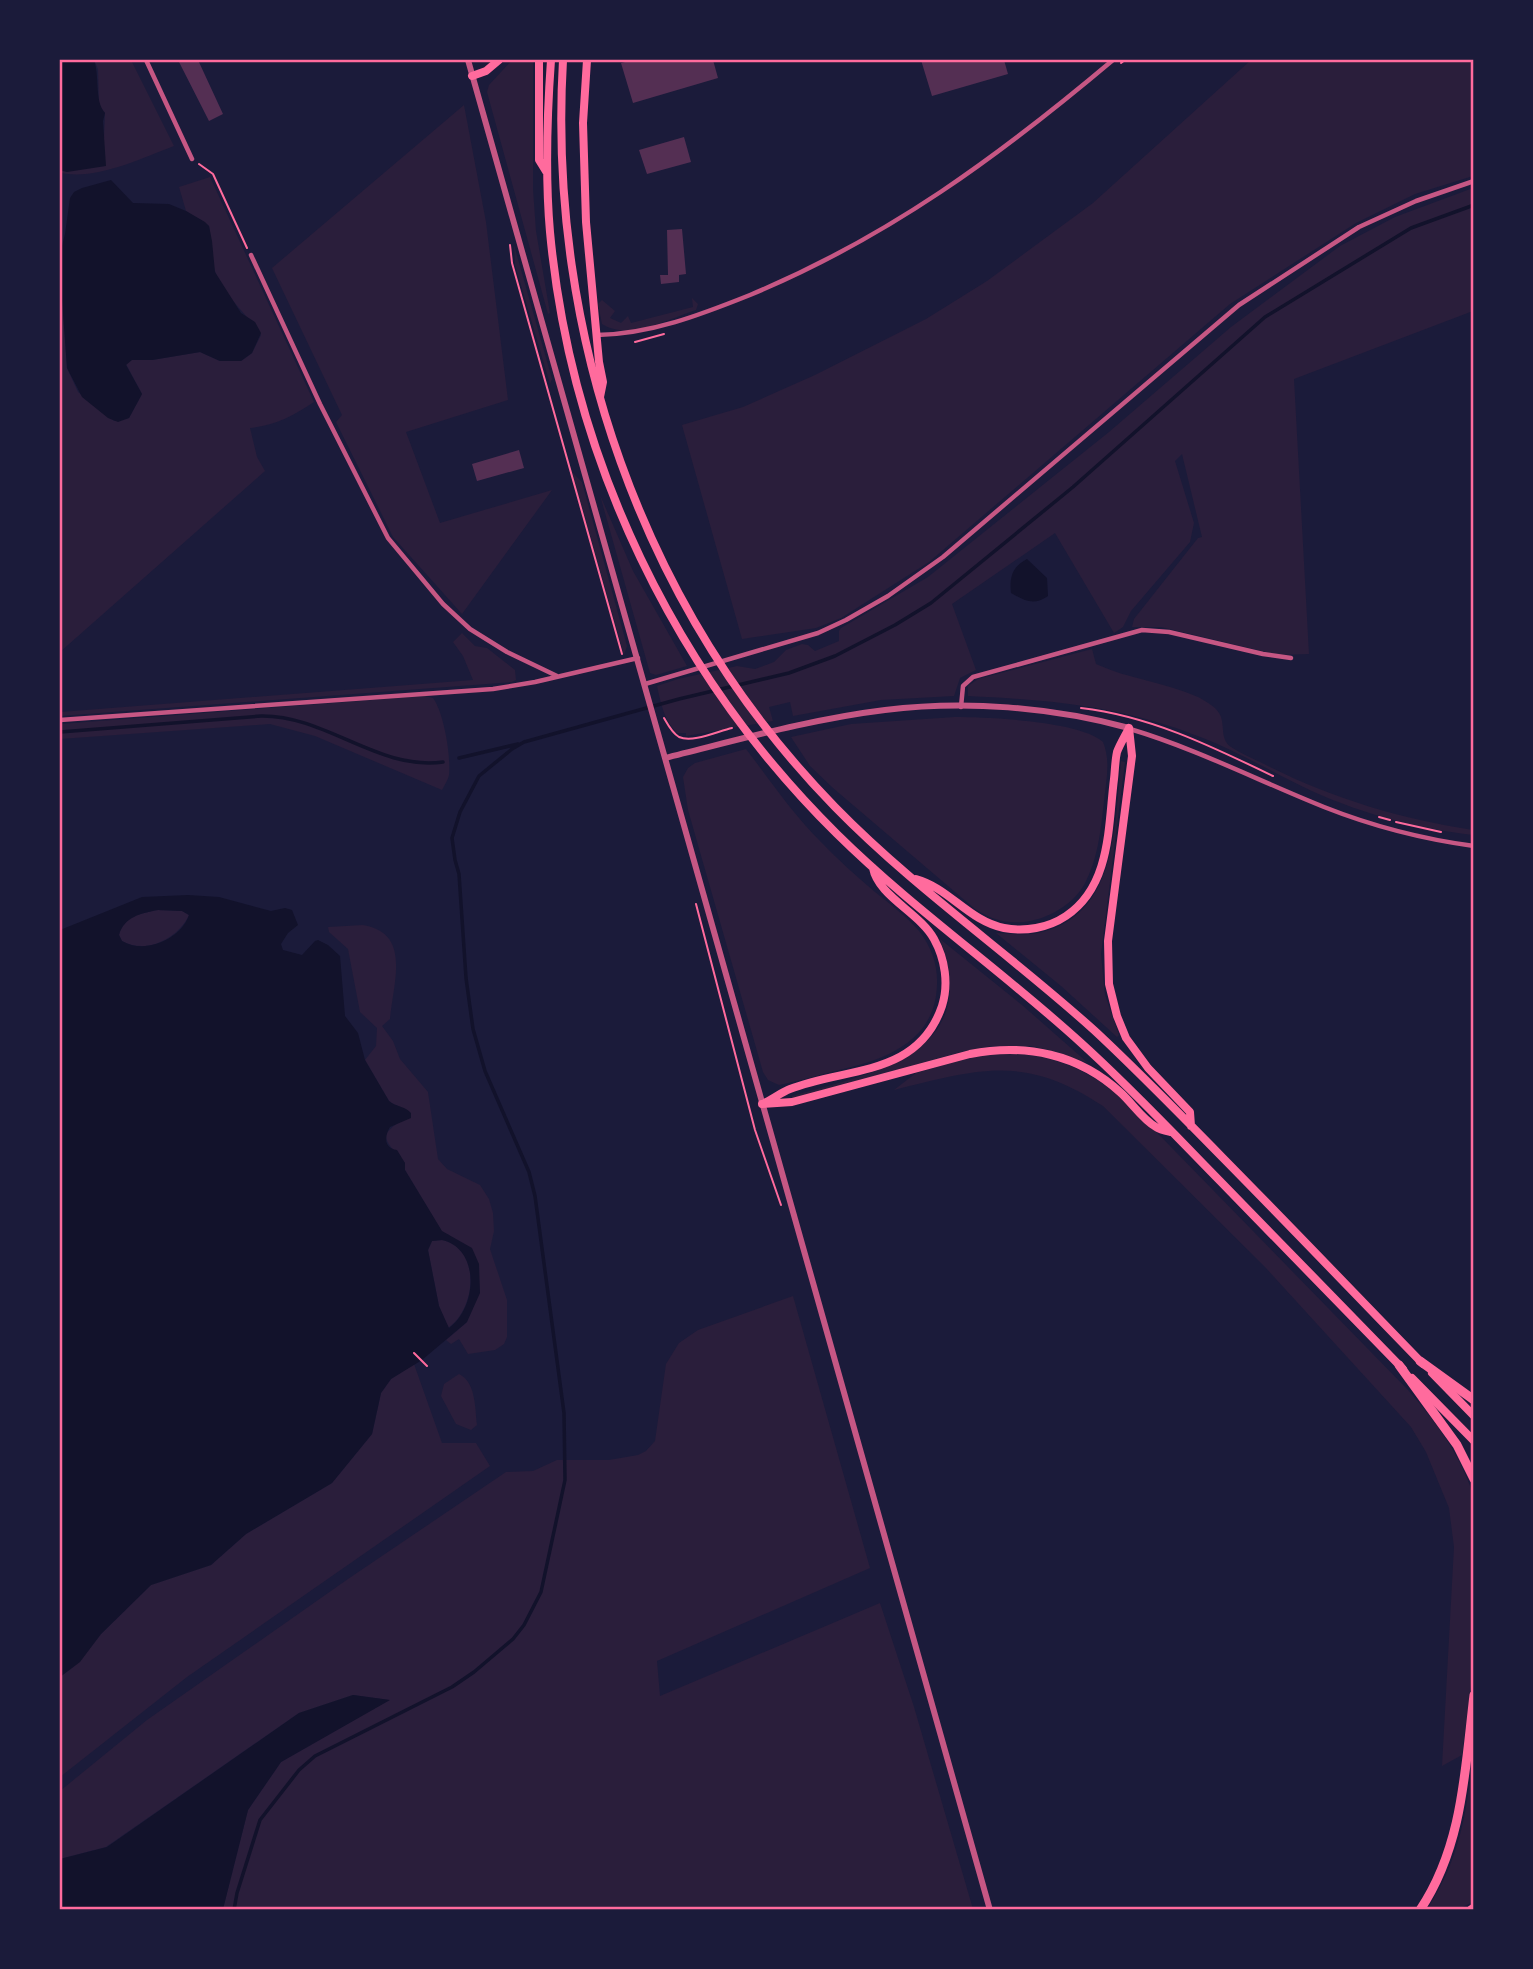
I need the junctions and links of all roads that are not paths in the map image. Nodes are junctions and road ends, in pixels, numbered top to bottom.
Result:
1 (146, 60) edge
2 (468, 60) edge
3 (499, 60) edge
4 (539, 60) edge
5 (551, 60) edge
6 (563, 60) edge
7 (587, 60) edge
8 (1113, 60) edge
9 (472, 76) junction
10 (192, 159) road end
11 (548, 174) junction
12 (1474, 181) edge
13 (251, 256) road end
14 (596, 335) junction
15 (600, 400) junction
16 (638, 658) junction
17 (1291, 658) dead end
18 (558, 676) junction
19 (645, 684) junction
20 (961, 707) junction
21 (60, 720) edge
22 (1129, 728) junction
23 (666, 758) junction
24 (1474, 846) edge
25 (873, 868) junction
26 (912, 878) junction
27 (762, 1104) junction
28 (1191, 1126) junction
29 (1173, 1133) junction
30 (1420, 1361) junction
31 (1399, 1365) junction
32 (1474, 1401) edge
33 (1474, 1416) edge
34 (1474, 1441) edge
35 (1474, 1479) edge
36 (1474, 1695) edge
37 (990, 1909) edge
38 (1420, 1909) edge

1 - 10 street
2 - 9 street
3 - 9 highway
4 - 11 highway
5 - 11 highway
6 - 15 highway
7 - 14 highway
8 - 14 street
9 - 16 street
11 - 25 highway
12 - 19 street
13 - 18 street
14 - 15 highway
15 - 26 highway
16 - 18 street
16 - 19 street
17 - 20 street
18 - 21 street
19 - 23 street
20 - 22 street
20 - 23 street
22 - 24 street
22 - 26 highway
22 - 28 highway
23 - 27 street
25 - 27 highway
25 - 29 highway
26 - 28 highway
27 - 29 highway
27 - 37 street
28 - 30 highway
29 - 31 highway
30 - 32 highway
30 - 33 highway
31 - 34 highway
31 - 35 highway
36 - 38 highway

